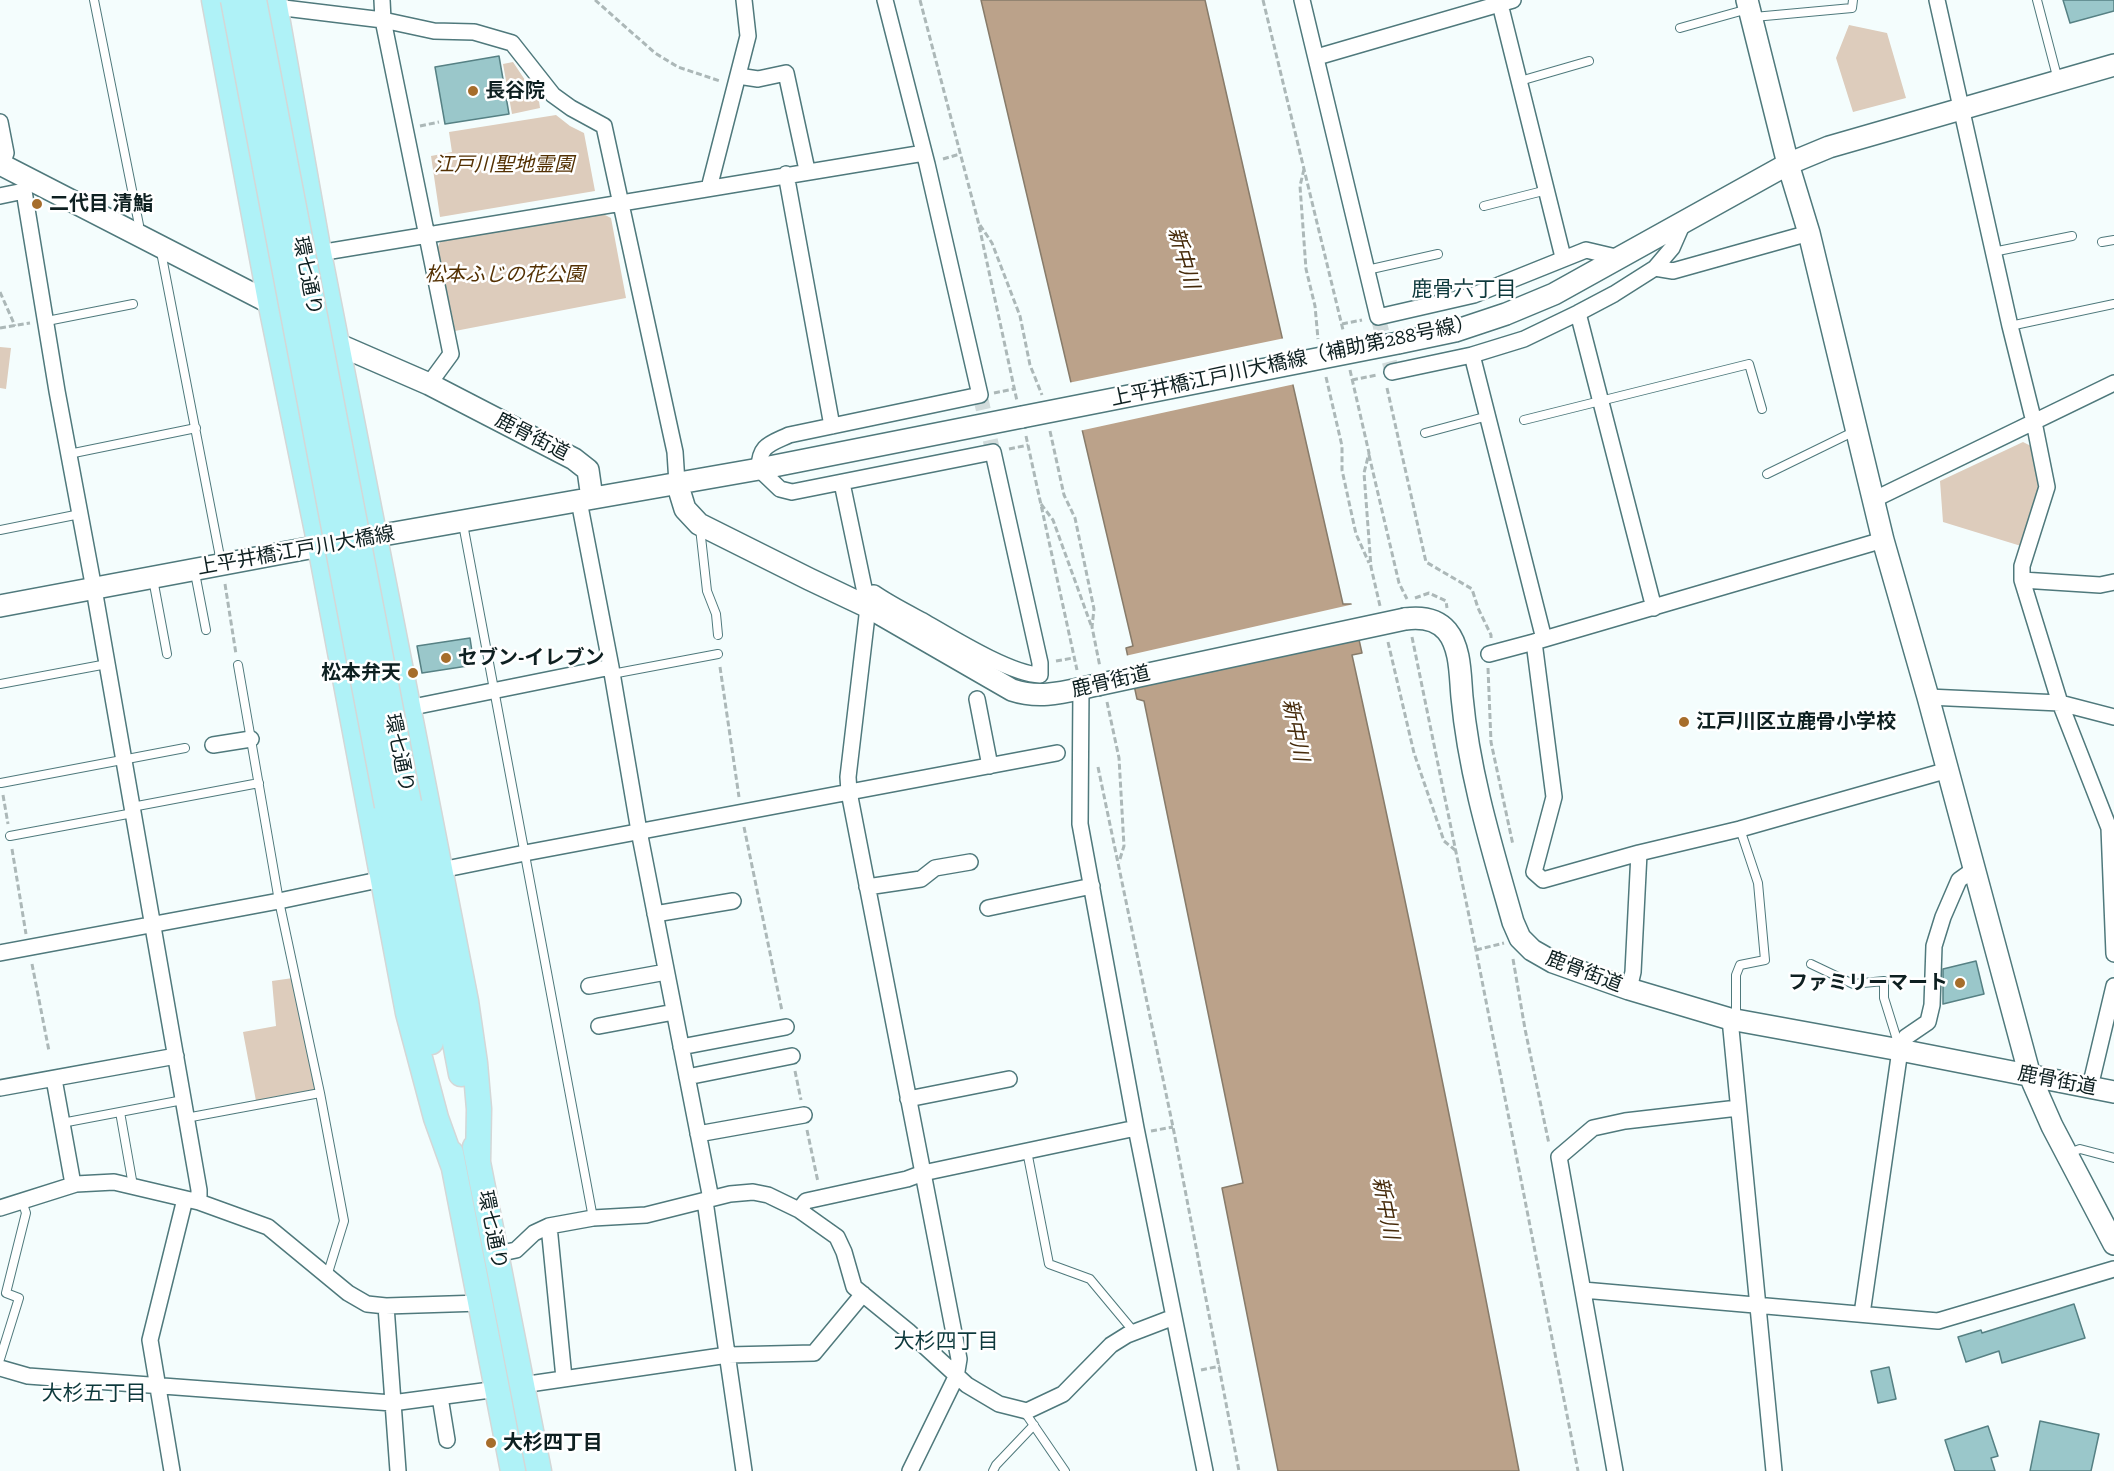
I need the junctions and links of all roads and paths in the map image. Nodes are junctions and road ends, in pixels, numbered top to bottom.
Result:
1 (94, 0) edge
2 (214, 0) edge
3 (233, 0) edge
4 (238, 0) edge
5 (382, 0) edge
6 (595, 0) edge
7 (744, 0) edge
8 (885, 0) edge
9 (920, 0) edge
10 (1263, 0) edge
11 (1302, 0) edge
12 (1853, 0) edge
13 (1937, 0) edge
14 (2037, 0) edge
15 (1504, 1) edge
16 (267, 3) edge
17 (1749, 8) edge
18 (383, 20) junction
19 (1680, 28) dead end
20 (1317, 57) junction
21 (1589, 61) dead end
22 (2114, 64) edge
23 (2058, 80) junction
24 (737, 81) junction
25 (1520, 81) junction
26 (1961, 108) junction
27 (0, 122) edge
28 (439, 122) dead end
29 (413, 127) dead end
30 (924, 153) junction
31 (1788, 164) junction
32 (1, 165) edge
33 (807, 170) junction
34 (786, 174) junction
35 (26, 185) junction
36 (709, 188) junction
37 (1547, 190) junction
38 (0, 196) edge
39 (622, 203) junction
40 (1484, 206) dead end
41 (978, 221) junction
42 (1683, 223) junction
43 (1809, 233) junction
44 (136, 234) junction
45 (426, 235) junction
46 (2072, 236) dead end
47 (2114, 240) edge
48 (2102, 242) dead end
49 (166, 250) junction
50 (1993, 252) junction
51 (319, 253) junction
52 (1438, 254) dead end
53 (1563, 257) junction
54 (1620, 258) junction
55 (1655, 268) junction
56 (1366, 270) junction
57 (0, 292) edge
58 (270, 301) junction
59 (133, 304) dead end
60 (2114, 304) edge
61 (1578, 313) junction
62 (1369, 318) dead end
63 (46, 321) junction
64 (1342, 324) junction
65 (2010, 326) junction
66 (0, 328) edge
67 (1343, 330) dead end
68 (337, 344) junction
69 (1472, 355) junction
70 (1388, 373) joint
71 (1353, 380) dead end
72 (2114, 382) edge
73 (429, 384) junction
74 (1042, 397) dead end
75 (1602, 400) junction
76 (1762, 409) dead end
77 (1488, 416) junction
78 (1022, 417) junction
79 (1524, 420) dead end
80 (2034, 422) junction
81 (832, 426) junction
82 (196, 428) junction
83 (1050, 430) dead end
84 (1856, 431) junction
85 (1425, 433) dead end
86 (1369, 453) dead end
87 (69, 454) junction
88 (759, 469) junction
89 (1767, 474) dead end
90 (677, 483) junction
91 (842, 483) junction
92 (586, 500) junction
93 (1873, 500) junction
94 (1040, 502) junction
95 (80, 514) junction
96 (463, 521) junction
97 (699, 524) junction
98 (0, 530) edge
99 (375, 537) junction
100 (1883, 540) junction
101 (320, 546) junction
102 (222, 564) junction
103 (194, 569) junction
104 (152, 577) junction
105 (2022, 580) junction
106 (2114, 582) edge
107 (94, 589) junction
108 (866, 600) junction
109 (0, 606) edge
110 (1654, 608) junction
111 (1408, 617) junction
112 (1092, 627) junction
113 (206, 630) dead end
114 (717, 635) dead end
115 (1539, 641) junction
116 (167, 654) dead end
117 (718, 654) joint
118 (1489, 654) dead end
119 (107, 664) junction
120 (238, 665) joint
121 (612, 670) junction
122 (0, 684) edge
123 (1096, 684) junction
124 (496, 690) junction
125 (1928, 697) junction
126 (977, 699) dead end
127 (2060, 703) junction
128 (408, 708) junction
129 (2114, 717) edge
130 (251, 739) junction
131 (213, 745) dead end
132 (185, 748) dead end
133 (1058, 753) dead end
134 (124, 759) junction
135 (1097, 764) dead end
136 (990, 766) junction
137 (1948, 770) junction
138 (1, 783) edge
139 (259, 783) junction
140 (849, 792) junction
141 (398, 804) junction
142 (133, 810) junction
143 (741, 812) junction
144 (1740, 829) junction
145 (639, 831) junction
146 (10, 836) junction
147 (525, 853) junction
148 (1639, 853) junction
149 (970, 862) dead end
150 (1119, 863) junction
151 (441, 870) junction
152 (1973, 870) junction
153 (383, 879) junction
154 (1092, 886) junction
155 (867, 887) junction
156 (2113, 897) edge
157 (279, 901) junction
158 (732, 901) dead end
159 (988, 908) dead end
160 (655, 914) junction
161 (153, 924) junction
162 (1513, 940) junction
163 (28, 947) junction
164 (1476, 950) junction
165 (0, 953) edge
166 (2114, 954) edge
167 (1811, 964) dead end
168 (666, 972) junction
169 (589, 986) dead end
170 (2114, 986) edge
171 (1629, 989) junction
172 (674, 1012) junction
173 (1733, 1020) junction
174 (599, 1026) dead end
175 (786, 1027) joint
176 (681, 1047) junction
177 (49, 1050) dead end
178 (1900, 1050) junction
179 (176, 1056) junction
180 (792, 1056) joint
181 (2030, 1076) junction
182 (687, 1077) junction
183 (54, 1079) junction
184 (1009, 1079) dead end
185 (2090, 1087) junction
186 (0, 1088) edge
187 (2114, 1092) edge
188 (320, 1093) junction
189 (908, 1099) junction
190 (183, 1100) junction
191 (1738, 1108) junction
192 (120, 1112) junction
193 (804, 1114) junction
194 (186, 1118) junction
195 (62, 1123) junction
196 (1173, 1127) junction
197 (1137, 1131) junction
198 (698, 1134) junction
199 (1550, 1149) dead end
200 (1027, 1151) junction
201 (2067, 1154) junction
202 (2114, 1158) edge
203 (478, 1161) junction
204 (454, 1168) junction
205 (923, 1173) junction
206 (73, 1184) junction
207 (131, 1187) junction
208 (821, 1196) junction
209 (192, 1200) junction
210 (708, 1200) junction
211 (22, 1201) junction
212 (0, 1208) edge
213 (799, 1210) junction
214 (593, 1218) junction
215 (549, 1226) junction
216 (2114, 1244) edge
217 (497, 1254) junction
218 (2114, 1269) edge
219 (327, 1276) junction
220 (1583, 1290) junction
221 (863, 1294) junction
222 (481, 1303) junction
223 (1758, 1305) junction
224 (386, 1306) junction
225 (1862, 1314) junction
226 (1174, 1317) junction
227 (1132, 1333) junction
228 (728, 1355) junction
229 (0, 1359) edge
230 (1220, 1366) junction
231 (0, 1368) edge
232 (1197, 1371) dead end
233 (957, 1377) junction
234 (564, 1378) junction
235 (159, 1387) junction
236 (510, 1387) junction
237 (440, 1397) junction
238 (392, 1403) junction
239 (1023, 1410) junction
240 (1034, 1425) junction
241 (447, 1440) dead end
242 (172, 1471) edge
243 (398, 1471) edge
244 (513, 1471) edge
245 (539, 1471) edge
246 (744, 1471) edge
247 (910, 1471) edge
248 (993, 1471) edge
249 (1065, 1471) edge
250 (1205, 1471) edge
251 (1239, 1471) edge
252 (1578, 1471) edge
253 (1615, 1471) edge
254 (1774, 1471) edge

1 - 44 lane
2 - 58 main road
3 - 141 main road, 環七通り, bridge
4 - 16 street
5 - 18 street
6 - 24 path
7 - 24 street
8 - 30 street
9 - 41 path
10 - 64 path
11 - 20 street
12 - 17 lane
13 - 26 street
14 - 23 lane
15 - 20 street
15 - 25 street
16 - 18 street
16 - 51 main road
16 - 141 main road, 環七通り, bridge
17 - 19 lane
17 - 31 street
18 - 39 street
18 - 45 street
20 - 56 street
21 - 25 lane
22 - 23 street, 上平井橋江戸川大橋線（補助第288号線）
23 - 26 street, 上平井橋江戸川大橋線（補助第288号線）
24 - 33 street
24 - 36 street
25 - 37 street
26 - 31 street, 上平井橋江戸川大橋線（補助第288号線）
26 - 50 street
27 - 32 street
28 - 29 path
30 - 33 street
30 - 81 street
31 - 42 street, 上平井橋江戸川大橋線（補助第288号線）
31 - 43 street
32 - 35 street, 鹿骨街道
33 - 34 street
34 - 36 street
34 - 81 street
35 - 38 street
35 - 44 street, 鹿骨街道
35 - 63 street
36 - 39 street
37 - 40 lane
37 - 53 street
39 - 45 street
39 - 90 street
41 - 74 path
41 - 78 path
42 - 54 street, 上平井橋江戸川大橋線（補助第288号線）
42 - 55 street
43 - 55 street
43 - 84 street
44 - 49 street, 鹿骨街道
45 - 51 street
45 - 73 street
46 - 50 lane
47 - 48 lane
49 - 58 street, 鹿骨街道
49 - 82 lane
50 - 65 street
51 - 68 main road
52 - 56 lane
53 - 54 street
53 - 56 street
54 - 78 street, 上平井橋江戸川大橋線（補助第288号線）, bridge
55 - 61 street
57 - 66 path
58 - 68 street, 鹿骨街道
58 - 101 main road
59 - 63 lane
60 - 65 lane
61 - 69 street
61 - 75 street
62 - 64 path
63 - 87 street
64 - 67 path
65 - 80 street
68 - 73 street, 鹿骨街道
68 - 99 main road
69 - 70 street
69 - 77 street
70 - 71 path
72 - 80 street
73 - 92 street, 鹿骨街道
75 - 76 lane
75 - 79 lane
75 - 110 street
77 - 85 lane
77 - 115 street
78 - 88 street, 上平井橋江戸川大橋線（補助第288号線）
78 - 94 path
80 - 93 street
80 - 105 street
81 - 88 street
82 - 87 lane
82 - 102 lane
83 - 112 path
84 - 89 lane
84 - 93 street
86 - 111 path
87 - 95 street
88 - 90 street, 上平井橋江戸川大橋線（補助第288号線）
88 - 91 street
90 - 92 street
90 - 97 street, 鹿骨街道
91 - 108 street
91 - 108 street
92 - 96 street, 上平井橋江戸川大橋線
92 - 121 street
93 - 100 street
94 - 112 path
94 - 123 path
95 - 98 lane
95 - 107 street
96 - 99 street, 上平井橋江戸川大橋線
96 - 124 lane
97 - 108 street, 鹿骨街道
97 - 114 lane
99 - 101 street, 上平井橋江戸川大橋線
99 - 128 main road
100 - 110 street
100 - 125 street
101 - 102 street, 上平井橋江戸川大橋線
101 - 153 main road
102 - 103 street, 上平井橋江戸川大橋線
102 - 120 path
103 - 104 street, 上平井橋江戸川大橋線
103 - 113 lane
104 - 107 street, 上平井橋江戸川大橋線
104 - 116 lane
105 - 106 street
105 - 127 street
107 - 109 street, 上平井橋江戸川大橋線
107 - 119 street
108 - 123 street, 鹿骨街道
108 - 140 street
110 - 115 street
111 - 123 street, 鹿骨街道, bridge
111 - 162 street, 鹿骨街道
111 - 164 path
112 - 123 path
115 - 118 street
115 - 148 street
117 - 121 lane
117 - 143 path
119 - 122 lane
119 - 134 street
120 - 130 lane
121 - 124 street
121 - 145 street
123 - 150 path
123 - 154 street
124 - 128 street
124 - 147 lane
125 - 127 street
125 - 137 street
126 - 136 street
127 - 129 street
127 - 156 street
128 - 151 main road
130 - 131 street
130 - 139 lane
132 - 134 lane
133 - 136 street
134 - 138 lane
134 - 142 street
135 - 150 path
136 - 140 street
137 - 144 street
137 - 152 street
138 - 146 path
139 - 142 lane
139 - 157 lane
140 - 143 street
140 - 155 street
141 - 203 main road, 環七通り
141 - 204 main road, 環七通り
142 - 146 lane
142 - 161 street
143 - 145 street
143 - 175 path
144 - 148 street
144 - 173 lane
145 - 147 street
145 - 160 street
146 - 163 path
147 - 151 street
147 - 214 lane
148 - 171 street
149 - 155 street
150 - 196 path
151 - 203 main road
152 - 178 street
152 - 181 street
153 - 157 street
153 - 204 main road
154 - 159 street
154 - 197 street
155 - 189 street
156 - 166 street
157 - 161 street
157 - 188 lane
158 - 160 street
160 - 168 street
161 - 163 street
161 - 179 street
162 - 164 path
162 - 171 street, 鹿骨街道
162 - 199 path
163 - 165 street
163 - 177 path
164 - 252 path
167 - 178 lane
168 - 169 street
168 - 172 street
170 - 185 street
171 - 173 street, 鹿骨街道
172 - 174 street
172 - 176 street
173 - 178 street, 鹿骨街道
173 - 191 street
175 - 176 street
176 - 182 street
178 - 181 street, 鹿骨街道
178 - 225 street
179 - 183 street
179 - 190 street
180 - 182 street
180 - 193 path
181 - 185 street, 鹿骨街道
181 - 201 street
182 - 198 street
183 - 186 street
183 - 195 street
184 - 189 street
185 - 187 street, 鹿骨街道
188 - 194 lane
188 - 219 lane
189 - 205 street
190 - 192 lane
190 - 194 street
191 - 220 street
191 - 223 street
192 - 195 lane
192 - 207 lane
193 - 198 street
193 - 208 path
194 - 209 street
195 - 206 street
196 - 197 path
196 - 230 path
197 - 200 street
197 - 226 street
198 - 210 street
200 - 205 street
200 - 227 lane
201 - 202 lane
201 - 216 street
203 - 217 main road, 環七通り
204 - 222 main road, 環七通り
205 - 208 street
205 - 233 street
206 - 207 street
206 - 211 street
207 - 209 street
208 - 213 street
209 - 219 street
209 - 235 street
210 - 213 street
210 - 214 street
210 - 228 street
211 - 212 street
211 - 229 lane
213 - 221 street
214 - 215 street
215 - 217 street
215 - 234 street
217 - 236 main road, 環七通り
218 - 225 street
219 - 224 street
220 - 223 street
220 - 253 street
221 - 228 street
221 - 233 street
222 - 224 street
222 - 236 main road, 環七通り
223 - 225 street
223 - 254 street
224 - 238 street
226 - 227 street
226 - 250 street
227 - 239 street
228 - 234 street
228 - 246 street
230 - 232 path
230 - 251 path
231 - 235 street
233 - 239 street
233 - 247 street
234 - 236 street
235 - 238 street
235 - 242 street
236 - 237 street
236 - 244 main road, 環七通り
236 - 245 main road, 環七通り
237 - 238 street
237 - 241 street
238 - 243 street
239 - 240 lane
240 - 248 lane
240 - 249 lane

